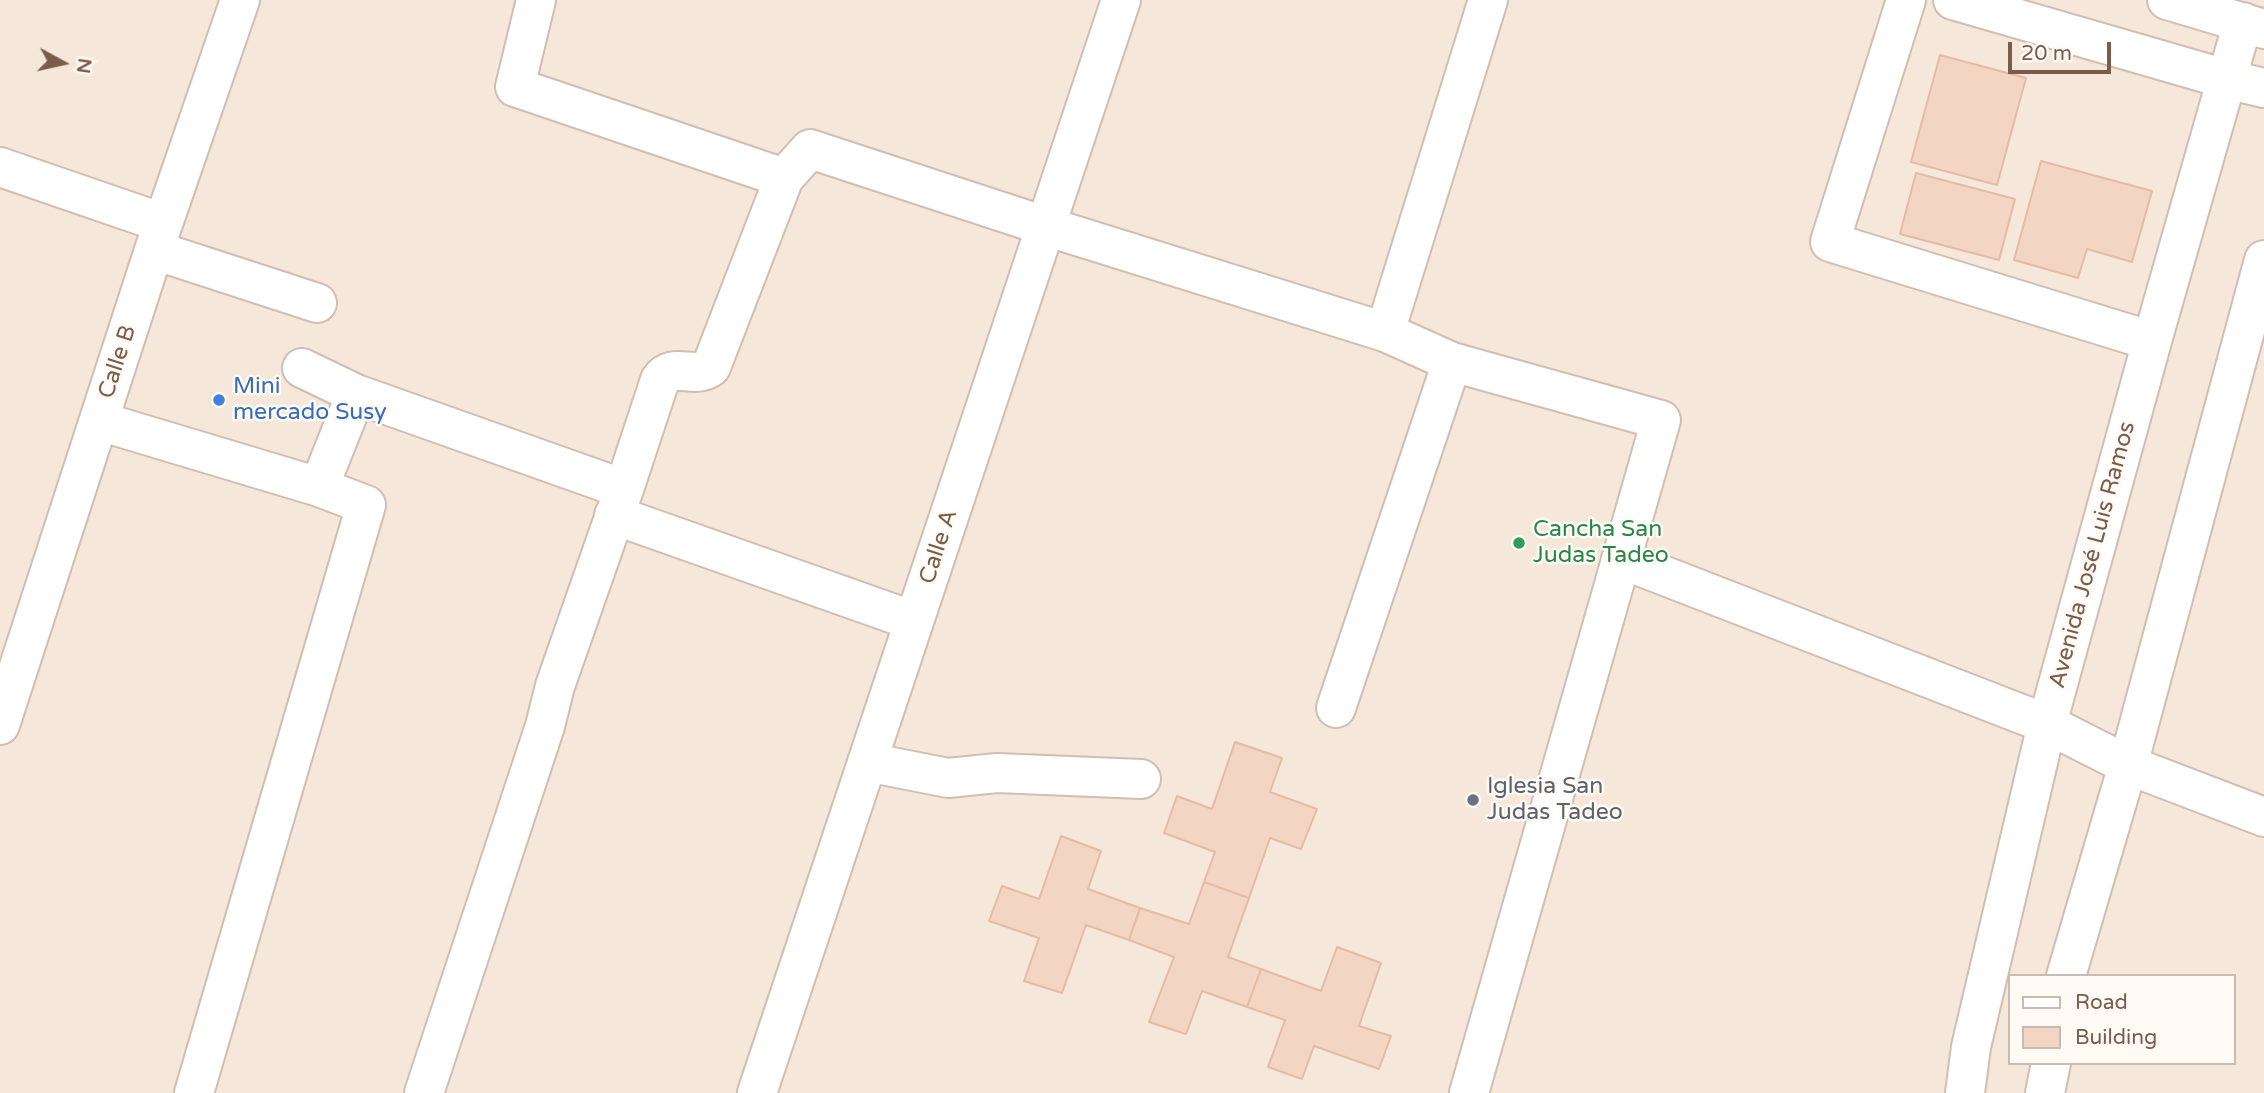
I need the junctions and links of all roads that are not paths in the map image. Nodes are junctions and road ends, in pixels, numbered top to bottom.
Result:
1 (240, 0) edge
2 (536, 0) edge
3 (1121, 0) edge
4 (1488, 0) edge
5 (1906, 0) edge
6 (1953, 0) edge
7 (2167, 0) edge
8 (2254, 25) edge
9 (2226, 79) junction
10 (2264, 88) edge
11 (0, 167) edge
12 (784, 178) junction
13 (1045, 226) junction
14 (159, 237) junction
15 (2264, 260) edge
16 (317, 303) dead end
17 (1385, 332) junction
18 (2152, 341) junction
19 (1452, 362) junction
20 (302, 368) dead end
21 (356, 394) junction
22 (99, 421) junction
23 (319, 487) junction
24 (619, 502) junction
25 (1621, 559) junction
26 (914, 621) junction
27 (1336, 708) dead end
28 (2, 714) edge
29 (2047, 724) junction
30 (867, 762) junction
31 (2128, 765) junction
32 (1141, 779) dead end
33 (2264, 817) edge
34 (2067, 974) edge
35 (2050, 1065) edge
36 (194, 1093) edge
37 (424, 1093) edge
38 (757, 1093) edge
39 (1469, 1093) edge
40 (1965, 1093) edge
41 (2045, 1093) edge

1 - 14 street, Calle B
2 - 12 street
3 - 13 street, Calle A
4 - 17 street
5 - 18 street
6 - 9 street
7 - 8 street
8 - 9 street, Avenida José Luis Ramos
9 - 10 street
9 - 18 street, Avenida José Luis Ramos
11 - 14 street
12 - 13 street
12 - 24 street
13 - 17 street
13 - 26 street, Calle A
14 - 16 street
14 - 22 street, Calle B
15 - 31 street
17 - 19 street
18 - 29 street, Avenida José Luis Ramos
19 - 25 street
19 - 27 street
20 - 21 street
21 - 23 street
21 - 24 street
22 - 23 street
22 - 28 street, Calle B
23 - 36 street
24 - 26 street
24 - 37 street
25 - 29 street
25 - 39 street
26 - 30 street, Calle A
29 - 31 street
29 - 40 street, Avenida José Luis Ramos
30 - 32 street
30 - 38 street, Calle A
31 - 33 street
31 - 34 street
35 - 41 street

